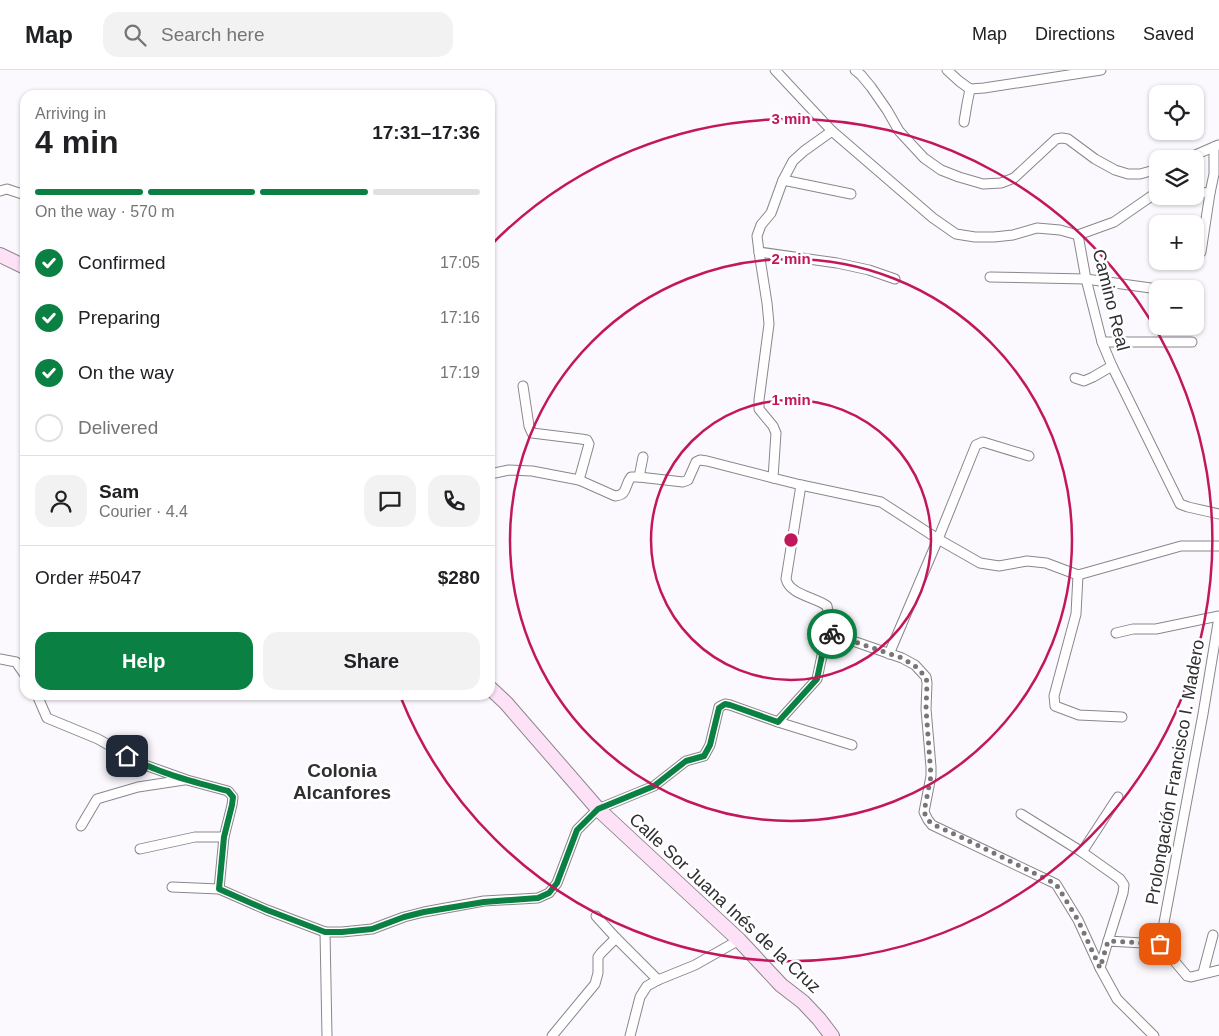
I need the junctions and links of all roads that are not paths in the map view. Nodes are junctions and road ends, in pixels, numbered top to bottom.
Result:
1 (775, 70) edge
2 (855, 70) edge
3 (947, 70) edge
4 (1101, 70) edge
5 (970, 89) junction
6 (964, 122) dead end
7 (832, 131) junction
8 (1216, 146) edge
9 (1204, 151) edge
10 (1149, 171) edge
11 (783, 180) junction
12 (0, 191) edge
13 (1204, 193) edge
14 (1210, 193) junction
15 (20, 194) edge
16 (851, 194) dead end
17 (1149, 198) edge
18 (1078, 235) junction
19 (1204, 237) edge
20 (759, 252) junction
21 (0, 255) edge
22 (20, 265) edge
23 (990, 277) dead end
24 (895, 279) dead end
25 (1086, 279) junction
26 (1149, 288) edge
27 (1102, 342) junction
28 (1192, 342) dead end
29 (1112, 366) junction
30 (1074, 378) dead end
31 (523, 386) dead end
32 (1029, 456) dead end
33 (644, 457) dead end
34 (495, 473) edge
35 (639, 477) junction
36 (773, 478) junction
37 (579, 480) junction
38 (801, 485) junction
39 (1219, 514) edge
40 (938, 539) junction
41 (1219, 546) edge
42 (1078, 575) junction
43 (1219, 616) edge
44 (827, 632) junction
45 (1116, 633) dead end
46 (889, 654) junction
47 (0, 659) edge
48 (20, 668) edge
49 (495, 693) edge
50 (39, 700) edge
51 (1122, 717) dead end
52 (778, 722) junction
53 (852, 745) dead end
54 (187, 780) junction
55 (1118, 797) dead end
56 (598, 809) junction
57 (1021, 814) dead end
58 (81, 826) dead end
59 (224, 837) junction
60 (140, 849) dead end
61 (1082, 852) junction
62 (172, 887) dead end
63 (219, 889) junction
64 (596, 916) dead end
65 (325, 932) junction
66 (1213, 935) dead end
67 (616, 938) junction
68 (739, 940) junction
69 (1108, 941) junction
70 (1160, 944) junction
71 (1100, 968) junction
72 (1219, 970) edge
73 (1203, 973) junction
74 (658, 980) junction
75 (327, 1036) edge
76 (552, 1036) edge
77 (630, 1036) edge
78 (832, 1036) edge
79 (1154, 1036) edge

1 - 7 street, Camino Real
2 - 10 street
3 - 5 street
4 - 5 street
5 - 6 street
7 - 11 street
7 - 18 street, Camino Real
8 - 9 street
8 - 14 street
11 - 16 street
11 - 20 street
12 - 15 street
13 - 14 street
14 - 19 street
17 - 18 street
18 - 25 street, Camino Real
20 - 24 street
20 - 36 street
21 - 22 street
23 - 25 street
25 - 26 street
25 - 27 street, Camino Real
27 - 28 street
27 - 29 street, Camino Real
29 - 30 street
29 - 39 street, Camino Real
31 - 37 street
32 - 40 street
33 - 35 street
34 - 37 street
35 - 36 street
35 - 37 street
36 - 38 street
38 - 40 street
38 - 44 street
40 - 42 street
40 - 46 street
41 - 42 street
42 - 51 street
43 - 45 street
43 - 70 street, Prolongación Francisco I. Madero
44 - 46 street
44 - 52 street
46 - 71 street
47 - 48 street
49 - 56 street, Calle Sor Juana Inés de la Cruz
50 - 54 street
52 - 53 street
52 - 56 street
54 - 58 street
54 - 59 street
55 - 61 street
56 - 65 street
56 - 68 street, Calle Sor Juana Inés de la Cruz
57 - 61 street
59 - 60 street
59 - 63 street
61 - 69 street
62 - 63 street
63 - 65 street
64 - 67 street
65 - 75 street
66 - 73 street
67 - 74 street
67 - 76 street
68 - 74 street
68 - 78 street, Calle Sor Juana Inés de la Cruz
69 - 70 street
69 - 71 street
70 - 73 street
71 - 79 street
72 - 73 street
74 - 77 street

